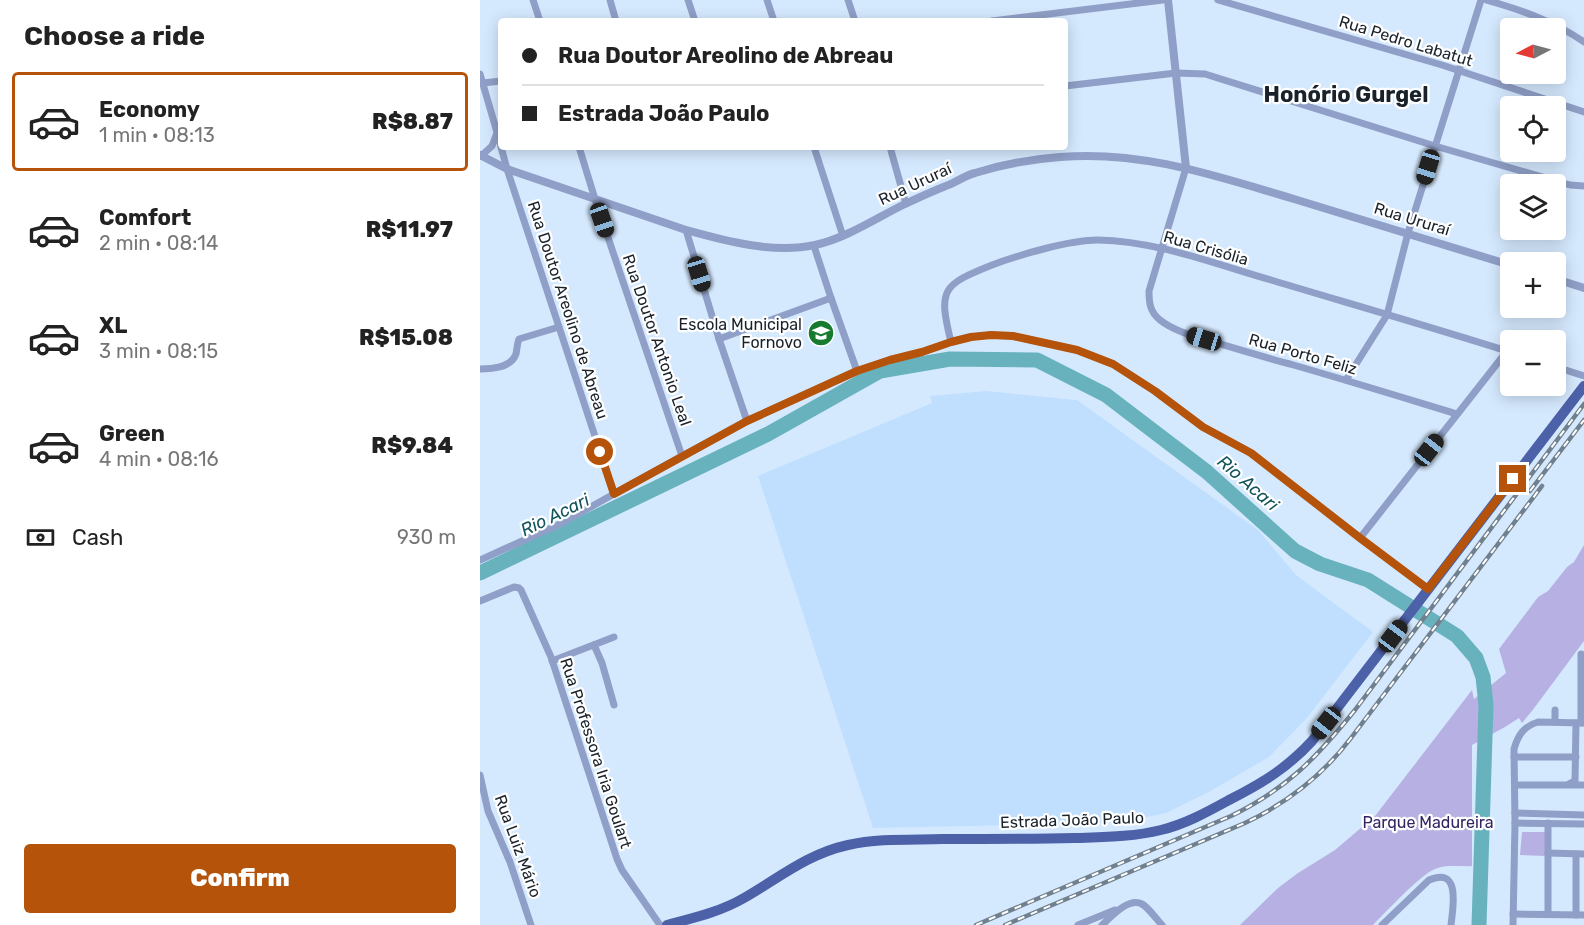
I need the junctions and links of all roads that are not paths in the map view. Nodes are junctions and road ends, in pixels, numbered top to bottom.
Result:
1 (533, 0) edge
2 (610, 0) edge
3 (688, 0) edge
4 (767, 0) edge
5 (848, 0) edge
6 (1163, 0) edge
7 (1168, 0) edge
8 (1218, 0) edge
9 (1481, 0) edge
10 (1486, 0) edge
11 (539, 18) edge
12 (615, 18) edge
13 (694, 18) edge
14 (773, 18) edge
15 (854, 18) edge
16 (1016, 18) edge
17 (1584, 42) edge
18 (1458, 70) junction
19 (1176, 73) junction
20 (480, 74) edge
21 (498, 81) edge
22 (483, 83) junction
23 (1068, 86) edge
24 (1584, 112) edge
25 (497, 133) junction
26 (498, 136) edge
27 (1435, 146) junction
28 (502, 150) edge
29 (580, 150) edge
30 (815, 150) edge
31 (891, 150) edge
32 (481, 155) edge
33 (1186, 168) junction
34 (507, 169) junction
35 (1584, 186) edge
36 (595, 199) junction
37 (906, 204) junction
38 (686, 230) junction
39 (1408, 233) junction
40 (843, 236) junction
41 (814, 246) junction
42 (1161, 248) junction
43 (1500, 262) edge
44 (1566, 282) edge
45 (1584, 288) edge
46 (831, 298) junction
47 (1387, 315) junction
48 (559, 327) junction
49 (719, 339) junction
50 (951, 342) junction
51 (1500, 349) edge
52 (1500, 363) edge
53 (480, 369) edge
54 (1566, 370) edge
55 (857, 371) junction
56 (1584, 376) edge
57 (1347, 380) junction
58 (1584, 386) edge
59 (1457, 414) junction
60 (747, 421) junction
61 (682, 456) junction
62 (614, 494) junction
63 (1360, 538) junction
64 (480, 560) edge
65 (1426, 592) junction
66 (480, 601) edge
67 (614, 638) dead end
68 (594, 645) junction
69 (1581, 654) dead end
70 (552, 661) junction
71 (614, 705) dead end
72 (1555, 710) dead end
73 (1555, 722) junction
74 (1580, 723) edge
75 (1514, 757) junction
76 (1576, 757) junction
77 (480, 775) edge
78 (1570, 784) junction
79 (1515, 785) junction
80 (1584, 785) edge
81 (480, 811) edge
82 (488, 811) junction
83 (1515, 813) junction
84 (1584, 815) edge
85 (1515, 823) junction
86 (1548, 824) junction
87 (1584, 824) edge
88 (1548, 853) junction
89 (1580, 854) edge
90 (1119, 908) junction
91 (1514, 914) junction
92 (1548, 914) junction
93 (1580, 915) edge
94 (672, 924) edge
95 (531, 925) edge
96 (660, 925) edge
97 (1078, 925) edge
98 (1102, 925) edge
99 (1162, 925) edge
100 (1382, 925) edge
101 (1451, 925) edge
102 (1513, 925) edge

1 - 11 street
2 - 12 street
3 - 13 street
4 - 14 street
5 - 15 street
6 - 16 street
7 - 19 street
8 - 18 street, Rua Pedro Labatut
9 - 18 street
10 - 17 street
18 - 24 street, Rua Pedro Labatut
18 - 27 street
19 - 23 street
19 - 27 street
19 - 33 street
20 - 22 street, Rua Doutor Areolino de Abreau
21 - 22 street
22 - 25 street, Rua Doutor Areolino de Abreau
25 - 26 street, Rua Doutor Areolino de Abreau
25 - 32 street
27 - 35 street
27 - 39 street
28 - 34 street, Rua Doutor Areolino de Abreau
29 - 36 street, Rua Doutor Antonio Leal
30 - 40 street
31 - 37 street
32 - 34 street, Rua Ururaí
33 - 37 street, Rua Ururaí
33 - 39 street, Rua Ururaí
33 - 42 street, Rua Porto Feliz
34 - 36 street, Rua Ururaí
34 - 48 street, Rua Doutor Areolino de Abreau
36 - 38 street, Rua Ururaí
36 - 61 street, Rua Doutor Antonio Leal
37 - 40 street, Rua Ururaí
38 - 41 street, Rua Ururaí
38 - 49 street
39 - 43 street, Rua Ururaí
39 - 47 street
40 - 41 street, Rua Ururaí
41 - 46 street
42 - 47 street, Rua Crisólia
42 - 50 street, Rua Crisólia
42 - 57 street, Rua Porto Feliz
44 - 45 street
46 - 49 street
46 - 55 street
47 - 51 street, Rua Crisólia
47 - 57 street
48 - 53 street
48 - 62 street, Rua Doutor Areolino de Abreau
49 - 60 street
50 - 55 street
50 - 63 street
52 - 59 street
54 - 56 street
55 - 60 street
57 - 59 street, Rua Porto Feliz
58 - 65 main road, Estrada João Paulo
59 - 63 street
60 - 61 street
61 - 62 street
62 - 64 street
63 - 65 street
65 - 94 main road, Estrada João Paulo
66 - 70 street, Rua Professora Iria Goulart
67 - 68 street
68 - 70 street
68 - 71 street
69 - 74 street
70 - 96 street, Rua Professora Iria Goulart
72 - 73 street
73 - 74 street
73 - 75 street
74 - 76 street
75 - 76 street
75 - 79 street
76 - 78 street
77 - 82 street, Rua Luiz Mário
78 - 79 street
78 - 80 street
79 - 83 street
81 - 82 street
82 - 95 street, Rua Luiz Mário
83 - 84 street
83 - 85 street
85 - 86 street
85 - 91 street
86 - 87 street
86 - 88 street
88 - 89 street
88 - 92 street
89 - 93 street
90 - 97 street
90 - 98 street
90 - 99 street
91 - 92 street
91 - 102 street
92 - 93 street
100 - 101 street

